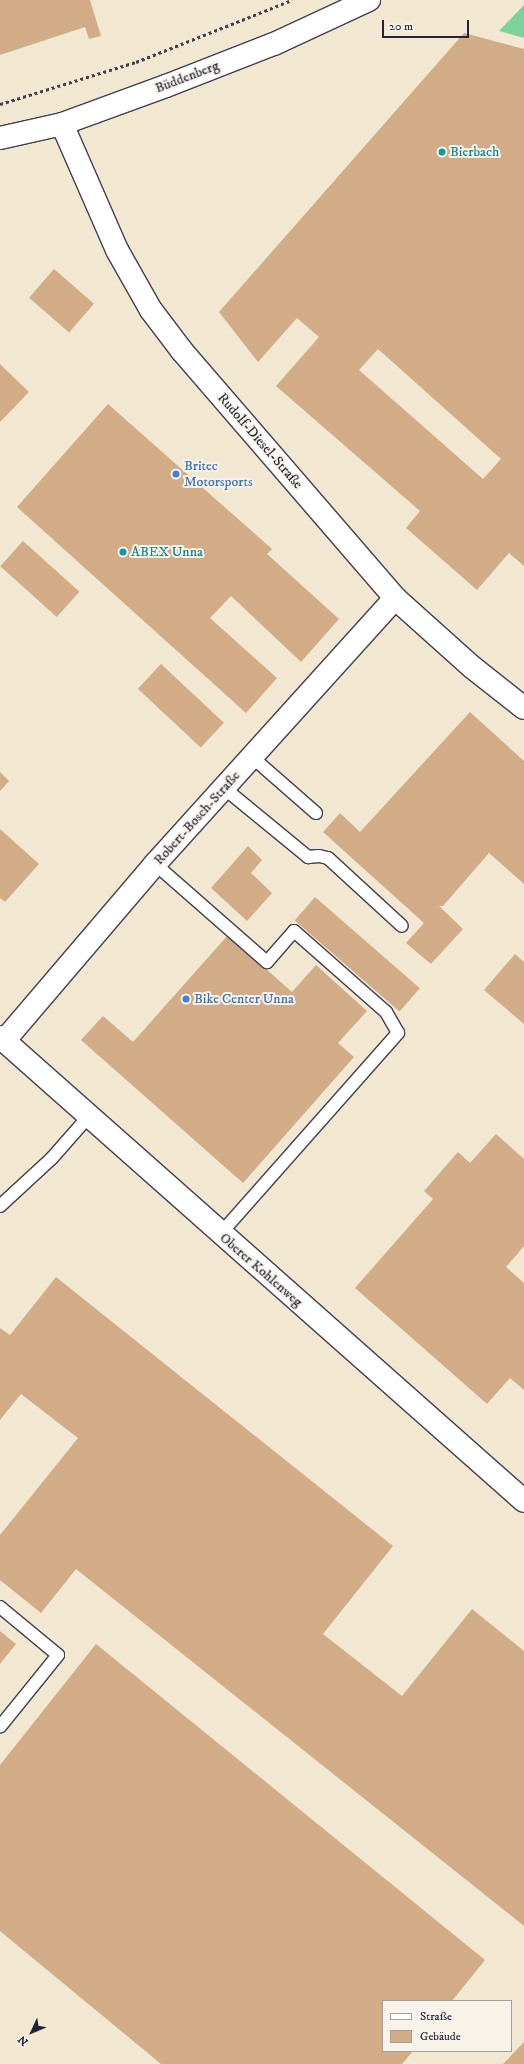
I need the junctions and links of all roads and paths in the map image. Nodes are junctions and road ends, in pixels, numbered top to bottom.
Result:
1 (292, 0) edge
2 (369, 0) edge
3 (0, 104) edge
4 (62, 124) junction
5 (0, 138) edge
6 (395, 598) junction
7 (524, 708) edge
8 (252, 757) junction
9 (224, 788) junction
10 (316, 813) dead end
11 (155, 864) junction
12 (402, 926) dead end
13 (2, 1039) edge
14 (88, 1117) junction
15 (0, 1206) edge
16 (220, 1234) junction
17 (524, 1501) edge
18 (0, 1607) edge
19 (0, 1727) edge

1 - 3 path
2 - 4 street, Büddenberg
4 - 5 street, Büddenberg
4 - 6 street, Rudolf-Diesel-Straße
6 - 7 street, Rudolf-Diesel-Straße
6 - 8 street, Robert-Bosch-Straße
8 - 9 street, Robert-Bosch-Straße
8 - 10 lane
9 - 11 street, Robert-Bosch-Straße
9 - 12 lane
11 - 13 street, Robert-Bosch-Straße
11 - 16 lane
13 - 14 street, Oberer Kohlenweg
14 - 15 lane
14 - 16 street, Oberer Kohlenweg
16 - 17 street, Oberer Kohlenweg
18 - 19 lane

